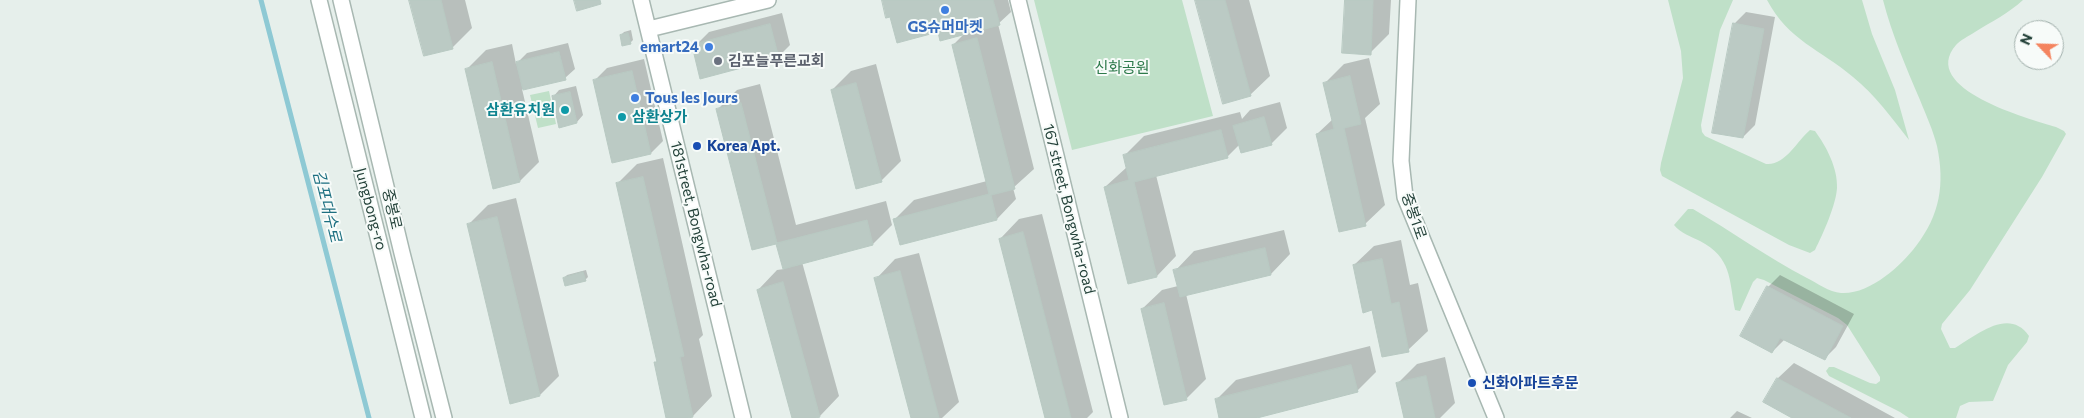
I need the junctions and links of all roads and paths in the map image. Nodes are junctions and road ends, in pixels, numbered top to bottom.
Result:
1 (319, 0) edge
2 (342, 0) edge
3 (641, 0) edge
4 (768, 0) edge
5 (1018, 0) edge
6 (1408, 0) edge
7 (649, 29) junction
8 (423, 418) edge
9 (444, 418) edge
10 (743, 418) edge
11 (1120, 418) edge
12 (1496, 418) edge

1 - 8 street, Jungbong-ro
2 - 9 street, 중봉로
3 - 7 street, 181street, Bongwha-road
4 - 7 street
5 - 11 street, 167 street, Bongwha-road
6 - 12 street, 중봉1로
7 - 10 street, 181street, Bongwha-road

